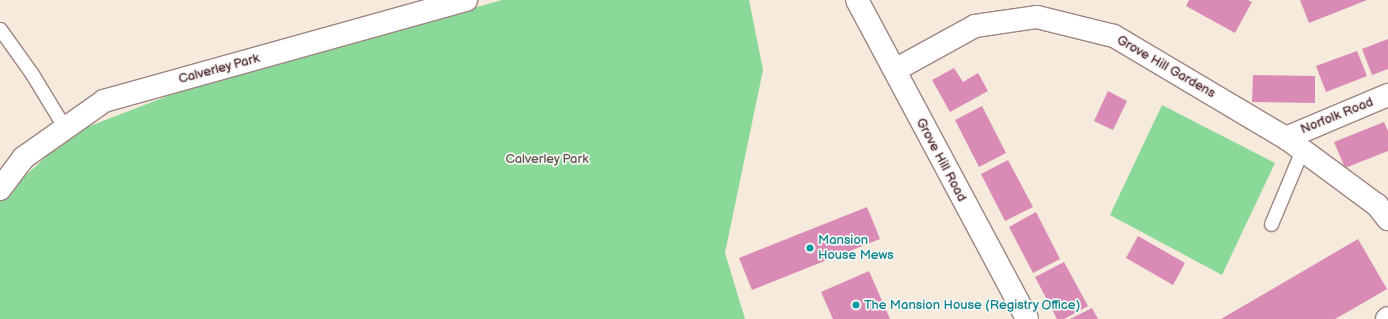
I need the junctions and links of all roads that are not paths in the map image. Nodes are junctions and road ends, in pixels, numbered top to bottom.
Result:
1 (466, 0) edge
2 (857, 0) edge
3 (0, 29) edge
4 (895, 70) junction
5 (1388, 95) edge
6 (65, 128) junction
7 (1294, 144) junction
8 (0, 189) edge
9 (1388, 219) edge
10 (1271, 224) dead end
11 (1026, 319) edge

1 - 6 street, Calverley Park
2 - 4 street, Grove Hill Road
3 - 6 lane
4 - 7 street, Grove Hill Gardens
4 - 11 street, Grove Hill Road
5 - 7 street, Norfolk Road
6 - 8 street, Calverley Park
7 - 9 street, Grove Hill Gardens
7 - 10 lane

